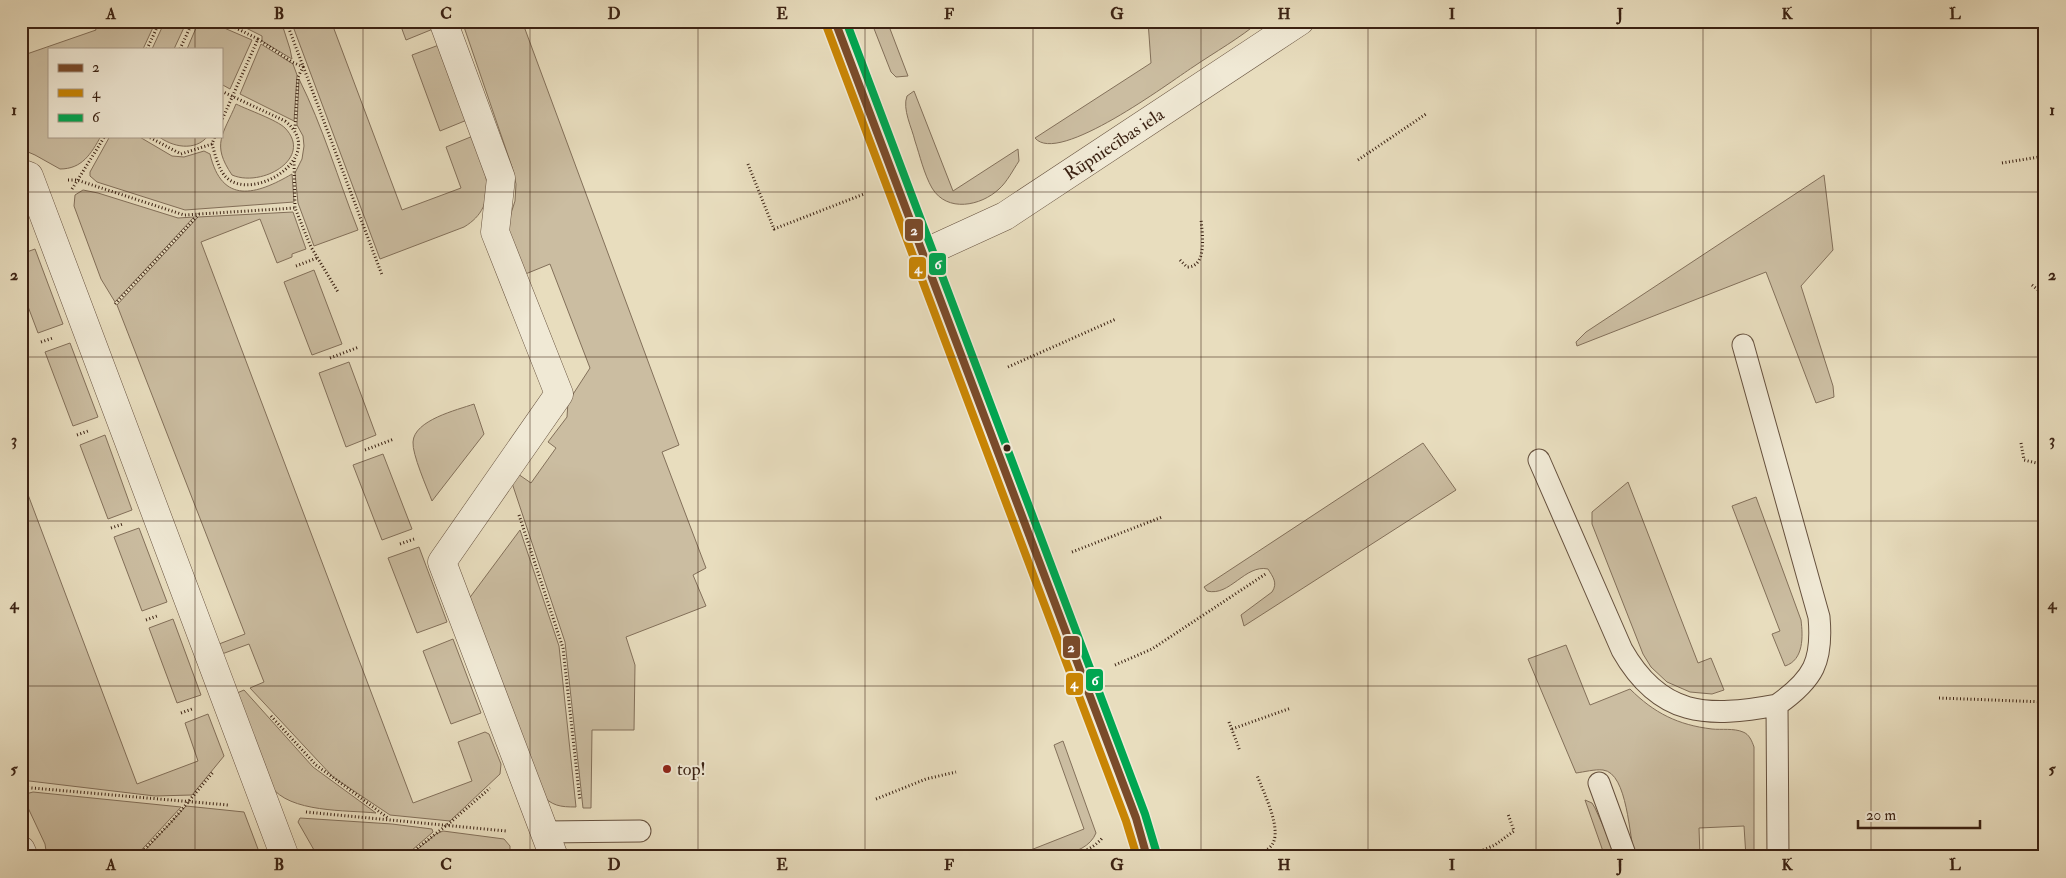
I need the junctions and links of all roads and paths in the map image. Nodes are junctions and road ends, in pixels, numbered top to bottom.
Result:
1 (160, 21) edge
2 (193, 21) edge
3 (222, 21) edge
4 (286, 21) edge
5 (443, 21) edge
6 (835, 21) edge
7 (1300, 21) edge
8 (258, 39) junction
9 (147, 48) edge
10 (180, 48) edge
11 (303, 67) junction
12 (222, 91) edge
13 (232, 96) junction
14 (1426, 114) dead end
15 (222, 120) edge
16 (295, 131) junction
17 (104, 138) edge
18 (151, 138) edge
19 (214, 138) edge
20 (212, 144) junction
21 (2045, 156) edge
22 (294, 160) junction
23 (1358, 160) dead end
24 (2002, 163) dead end
25 (748, 164) dead end
26 (25, 175) edge
27 (77, 180) junction
28 (867, 192) dead end
29 (295, 208) junction
30 (200, 214) junction
31 (1201, 219) dead end
32 (50, 231) junction
33 (922, 254) junction
34 (317, 258) junction
35 (1180, 260) dead end
36 (296, 266) dead end
37 (382, 275) dead end
38 (2032, 285) dead end
39 (338, 292) dead end
40 (2045, 296) edge
41 (1116, 319) dead end
42 (86, 326) junction
43 (1743, 346) dead end
44 (360, 347) dead end
45 (330, 358) dead end
46 (1008, 367) dead end
47 (394, 439) dead end
48 (2022, 443) dead end
49 (365, 450) dead end
50 (1539, 460) dead end
51 (2045, 465) edge
52 (504, 472) junction
53 (1162, 517) dead end
54 (1039, 564) junction
55 (1267, 573) dead end
56 (1083, 679) junction
57 (1939, 698) dead end
58 (2045, 702) edge
59 (1776, 705) junction
60 (1291, 708) dead end
61 (265, 709) dead end
62 (1229, 722) dead end
63 (1232, 729) junction
64 (241, 738) junction
65 (1240, 750) dead end
66 (518, 762) junction
67 (956, 772) dead end
68 (1257, 775) dead end
69 (1599, 783) dead end
70 (876, 799) dead end
71 (1508, 814) dead end
72 (389, 818) dead end
73 (583, 831) junction
74 (640, 831) dead end
75 (544, 832) junction
76 (1107, 833) dead end
77 (21, 850) edge
78 (24, 857) edge
79 (137, 857) edge
80 (285, 857) edge
81 (406, 857) edge
82 (554, 857) edge
83 (1060, 857) edge
84 (1147, 857) edge
85 (1248, 857) edge
86 (1467, 857) edge
87 (1626, 857) edge
88 (1778, 857) edge

1 - 9 path
2 - 10 path
3 - 8 path
4 - 11 path
5 - 52 street
6 - 33 street
7 - 33 street, Rūpniecības iela
8 - 11 path
8 - 13 path
11 - 16 path
11 - 37 path
12 - 13 path
13 - 15 path
13 - 16 path
14 - 23 path
16 - 22 path
17 - 27 path
18 - 20 path
19 - 20 path
20 - 22 path
21 - 24 path
22 - 29 path
25 - 28 path
26 - 27 path
26 - 32 street
27 - 30 path
27 - 32 path
29 - 30 path
29 - 34 path
30 - 42 path
31 - 35 path
32 - 42 street
33 - 54 street
34 - 36 path
34 - 39 path
38 - 40 path
41 - 46 path
42 - 64 street
43 - 59 lane
44 - 45 path
47 - 49 path
48 - 51 path
50 - 59 lane
52 - 66 street
52 - 73 path
53 - 54 path
54 - 56 street
55 - 56 path
56 - 84 street
57 - 58 path
59 - 88 lane
60 - 63 path
61 - 72 path
62 - 63 path
63 - 65 path
64 - 79 path
64 - 80 street
66 - 75 street
66 - 81 path
67 - 70 path
68 - 85 path
69 - 87 lane
71 - 86 path
73 - 74 lane
73 - 75 lane
75 - 82 street
76 - 83 path
77 - 78 street

